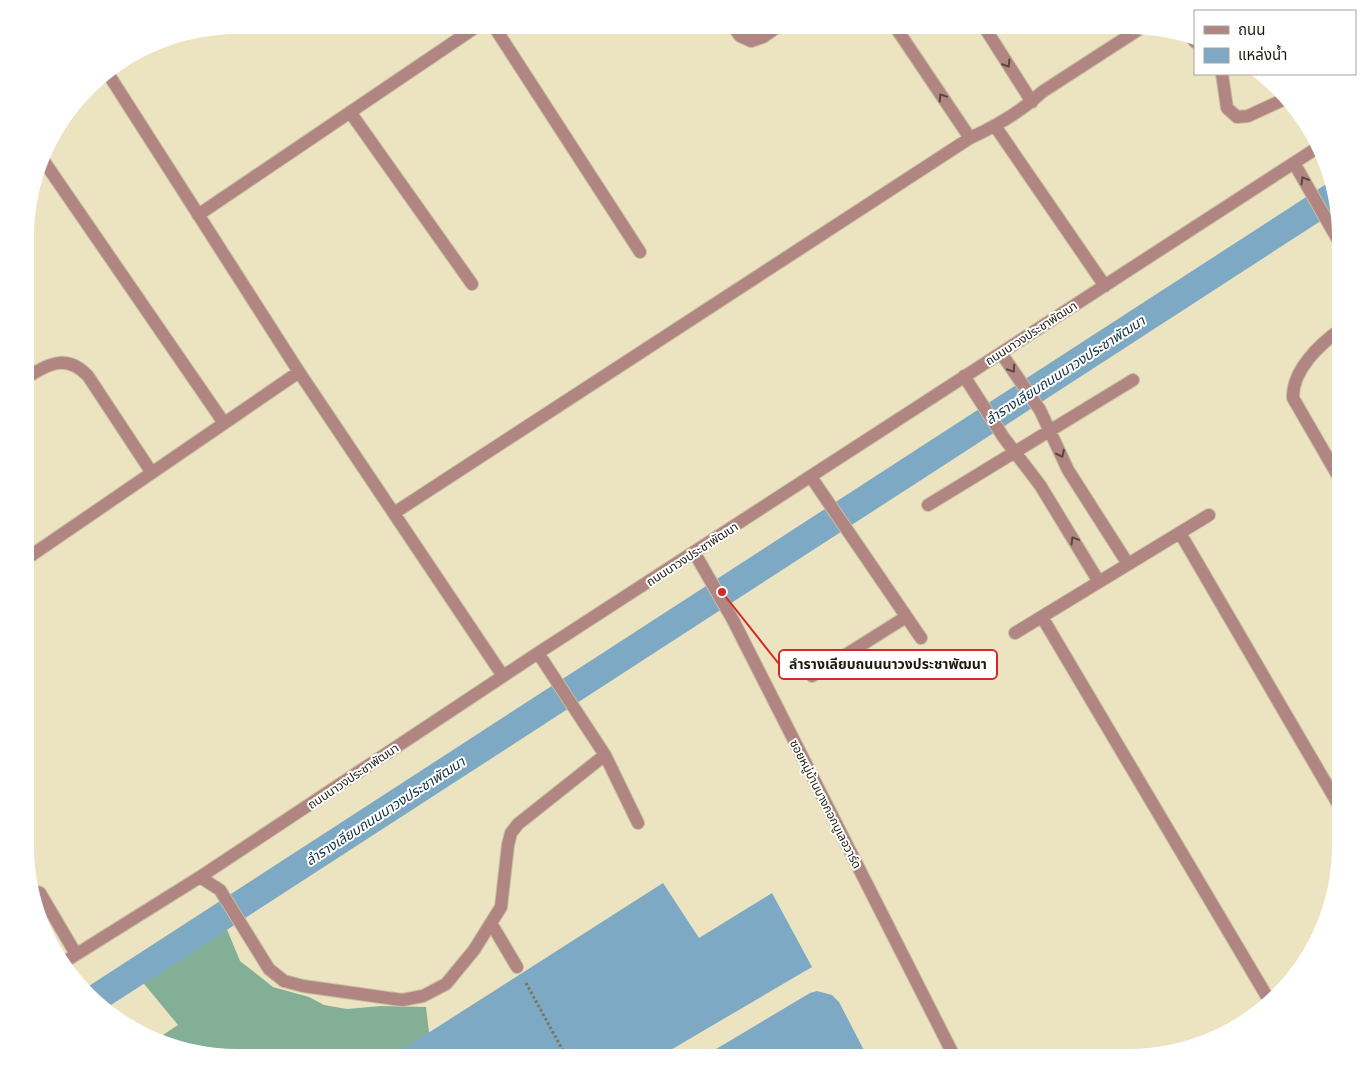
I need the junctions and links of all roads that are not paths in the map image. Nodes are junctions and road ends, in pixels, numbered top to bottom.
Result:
1 (466, 34) edge
2 (499, 34) edge
3 (739, 34) edge
4 (767, 34) edge
5 (900, 34) edge
6 (989, 34) edge
7 (1132, 34) edge
8 (1222, 75) edge
9 (111, 78) edge
10 (1280, 101) edge
11 (1032, 102) junction
12 (350, 112) junction
13 (995, 126) junction
14 (970, 138) junction
15 (1313, 151) edge
16 (1294, 163) junction
17 (47, 165) edge
18 (198, 215) junction
19 (1332, 229) edge
20 (640, 252) dead end
21 (472, 284) dead end
22 (1104, 286) junction
23 (1332, 335) edge
24 (1001, 353) junction
25 (299, 372) junction
26 (34, 373) edge
27 (964, 376) junction
28 (1133, 380) dead end
29 (224, 423) junction
30 (1049, 430) junction
31 (1014, 452) junction
32 (1332, 466) edge
33 (152, 473) junction
34 (811, 477) junction
35 (928, 505) dead end
36 (394, 513) junction
37 (1209, 515) dead end
38 (1180, 533) junction
39 (694, 552) junction
40 (34, 554) edge
41 (1128, 564) junction
42 (1099, 582) junction
43 (906, 617) junction
44 (1042, 617) junction
45 (1015, 633) dead end
46 (921, 638) dead end
47 (538, 653) junction
48 (503, 676) junction
49 (812, 676) dead end
50 (605, 755) junction
51 (1332, 795) edge
52 (638, 822) dead end
53 (200, 877) junction
54 (40, 893) edge
55 (491, 923) junction
56 (76, 954) junction
57 (68, 959) edge
58 (517, 967) road end
59 (1267, 996) edge
60 (950, 1049) edge

1 - 12 street
2 - 20 street
3 - 4 street
14 -> 5 street
6 -> 11 street
7 - 11 street
8 - 10 street
9 - 18 street
11 - 13 street
12 - 18 street
12 - 21 street
13 - 14 street
13 - 22 street
14 - 36 street
15 - 16 street, ถนนนาวงประชาพัฒนา
19 -> 16 street
16 - 22 street, ถนนนาวงประชาพัฒนา
17 - 29 street
18 - 25 street
22 - 24 street, ถนนนาวงประชาพัฒนา
23 - 32 street
24 - 27 street, ถนนนาวงประชาพัฒนา
24 -> 30 street
25 - 29 street
25 - 36 street
26 - 33 street
27 - 31 street
27 - 34 street, ถนนนาวงประชาพัฒนา
28 - 30 street
29 - 33 street
30 - 31 street
30 -> 41 street
31 - 35 street
42 -> 31 street
33 - 40 street
34 - 39 street, ถนนนาวงประชาพัฒนา
34 - 43 street
36 - 48 street
37 - 38 street
38 - 41 street
38 - 51 street
39 - 47 street, ถนนนาวงประชาพัฒนา
39 - 60 street, ซอยหมู่บ้านบางกอกบูเลอวาร์ด
41 - 42 street
42 - 44 street
43 - 46 street
43 - 49 street
44 - 45 street
44 - 59 street
47 - 48 street, ถนนนาวงประชาพัฒนา
47 - 50 street
48 - 53 street, ถนนนาวงประชาพัฒนา
50 - 52 street
50 - 55 street
53 - 55 street
53 - 56 street, ถนนนาวงประชาพัฒนา
54 - 56 street
55 - 58 street
56 - 57 street, ถนนนาวงประชาพัฒนา

